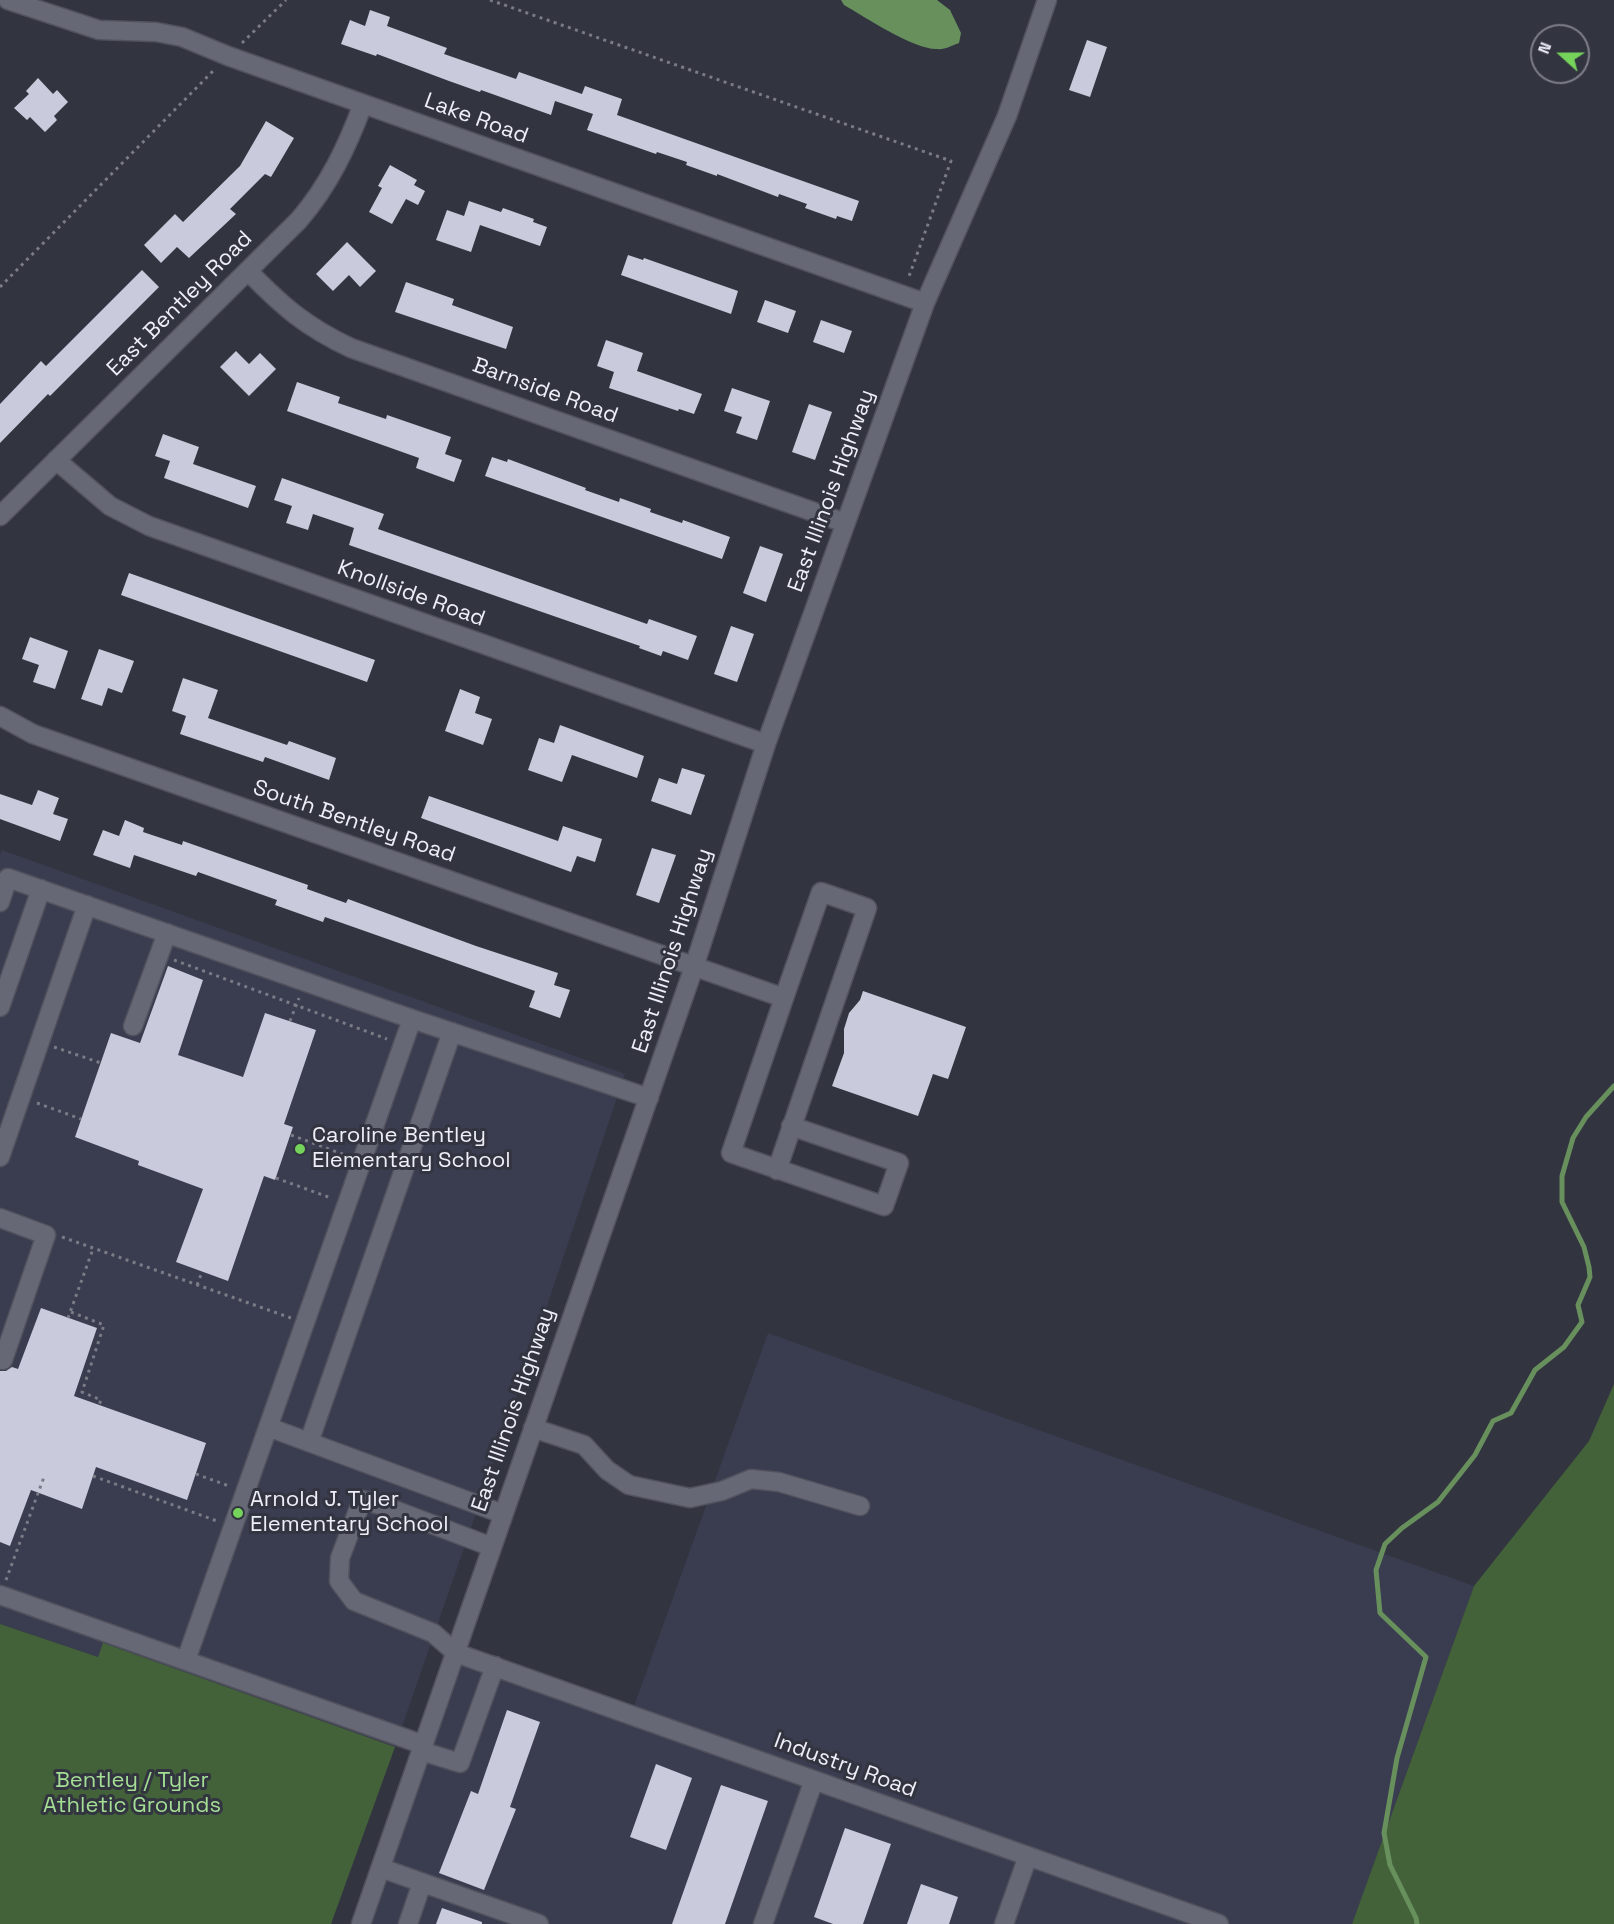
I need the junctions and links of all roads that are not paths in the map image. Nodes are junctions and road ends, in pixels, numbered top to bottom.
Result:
1 (1047, 0) edge
2 (8, 1) edge
3 (363, 104) junction
4 (248, 271) junction
5 (925, 303) junction
6 (56, 460) junction
7 (0, 516) edge
8 (845, 523) junction
9 (0, 716) edge
10 (765, 744) junction
11 (41, 889) junction
12 (0, 902) edge
13 (87, 905) junction
14 (167, 933) junction
15 (694, 967) junction
16 (784, 998) junction
17 (0, 1007) edge
18 (412, 1019) junction
19 (133, 1026) dead end
20 (452, 1032) junction
21 (649, 1098) junction
22 (791, 1126) junction
23 (0, 1157) edge
24 (777, 1170) junction
25 (0, 1218) edge
26 (3, 1360) dead end
27 (268, 1427) junction
28 (533, 1428) junction
29 (309, 1442) junction
30 (860, 1506) dead end
31 (503, 1514) junction
32 (492, 1547) junction
33 (3, 1588) edge
34 (456, 1653) junction
35 (186, 1660) junction
36 (495, 1666) junction
37 (423, 1748) junction
38 (814, 1780) junction
39 (1028, 1856) junction
40 (381, 1868) junction
41 (422, 1883) junction
42 (361, 1924) edge
43 (408, 1924) edge
44 (538, 1924) edge
45 (763, 1924) edge
46 (1004, 1924) edge
47 (1219, 1924) edge

1 - 5 street, East Illinois Highway
2 - 3 street, Lake Road
3 - 4 street, East Bentley Road
3 - 5 street, Lake Road
4 - 6 street, East Bentley Road
4 - 8 street, Barnside Road
5 - 8 street, East Illinois Highway
6 - 7 street, East Bentley Road
6 - 10 street, Knollside Road
8 - 10 street, East Illinois Highway
9 - 15 street, South Bentley Road
10 - 15 street, East Illinois Highway
11 - 12 street
11 - 13 street
11 - 17 street
13 - 14 street
13 - 23 street
14 - 18 street
14 - 19 street
15 - 16 street, South Bentley Road
15 - 21 street, East Illinois Highway
16 - 22 street
16 - 24 street
18 - 20 street
18 - 27 street
20 - 21 street
20 - 29 street
21 - 28 street, East Illinois Highway
22 - 24 street
22 - 24 street
25 - 26 street
27 - 29 street
27 - 35 street
28 - 30 street
28 - 31 street, East Illinois Highway
29 - 31 street
31 - 32 street, East Illinois Highway
32 - 34 street, East Illinois Highway
32 - 34 street
33 - 35 street
34 - 36 street, Industry Road
34 - 37 street, East Illinois Highway
35 - 37 street
36 - 37 street
36 - 38 street, Industry Road
37 - 40 street, East Illinois Highway
38 - 39 street, Industry Road
38 - 45 street
39 - 46 street
39 - 47 street, Industry Road
40 - 41 street
40 - 42 street, East Illinois Highway
41 - 43 street
41 - 44 street

